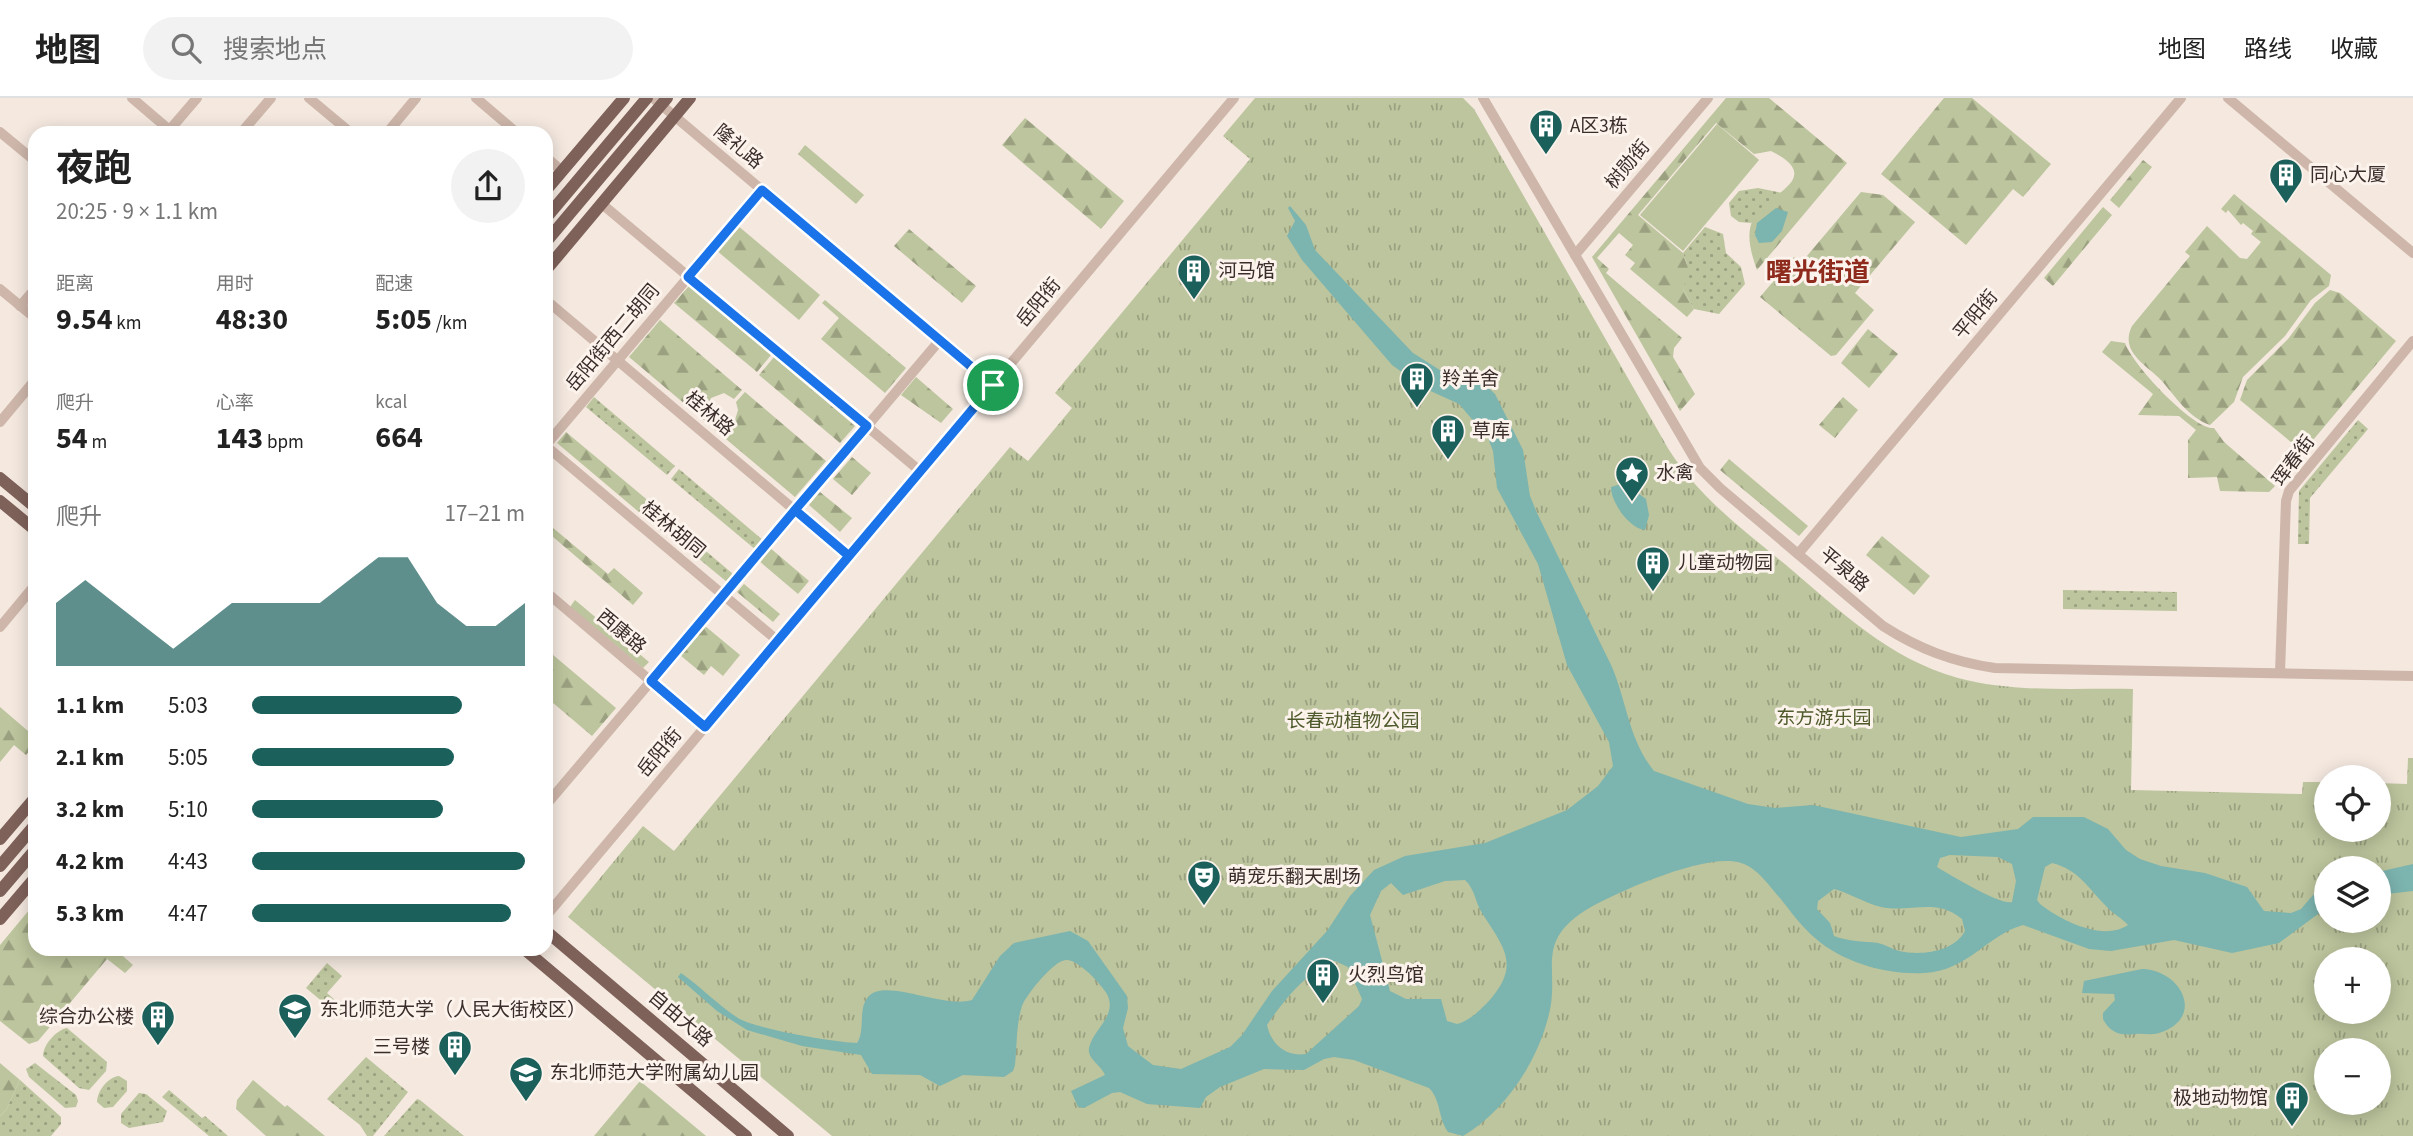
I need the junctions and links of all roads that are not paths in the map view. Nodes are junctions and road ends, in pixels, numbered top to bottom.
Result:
1 (132, 98) edge
2 (197, 98) edge
3 (271, 98) edge
4 (309, 98) edge
5 (416, 98) edge
6 (476, 98) edge
7 (624, 98) edge
8 (647, 98) edge
9 (690, 98) edge
10 (1234, 98) edge
11 (1483, 98) edge
12 (1708, 98) edge
13 (2181, 98) edge
14 (2228, 98) edge
15 (660, 100) edge
16 (675, 117) junction
17 (163, 126) edge
18 (175, 126) edge
19 (247, 126) edge
20 (343, 126) edge
21 (393, 126) edge
22 (509, 126) edge
23 (0, 132) edge
24 (28, 155) edge
25 (553, 163) edge
26 (562, 171) junction
27 (553, 182) edge
28 (762, 190) junction
29 (601, 204) junction
30 (553, 210) edge
31 (553, 233) edge
32 (2413, 253) edge
33 (1575, 255) junction
34 (553, 262) edge
35 (688, 277) junction
36 (0, 289) edge
37 (28, 297) edge
38 (20, 306) junction
39 (553, 306) edge
40 (28, 312) edge
41 (940, 340) junction
42 (2413, 341) edge
43 (618, 360) junction
44 (993, 385) junction
45 (28, 388) edge
46 (0, 422) edge
47 (867, 426) junction
48 (553, 438) edge
49 (553, 452) edge
50 (920, 471) junction
51 (0, 478) edge
52 (0, 501) edge
53 (28, 501) edge
54 (795, 510) junction
55 (28, 524) edge
56 (1798, 554) junction
57 (849, 556) junction
58 (28, 593) edge
59 (724, 595) junction
60 (553, 598) edge
61 (0, 627) edge
62 (778, 640) junction
63 (2280, 673) junction
64 (2413, 676) edge
65 (651, 681) junction
66 (705, 727) junction
67 (553, 797) edge
68 (28, 805) edge
69 (28, 833) edge
70 (0, 839) edge
71 (28, 858) edge
72 (0, 866) edge
73 (28, 886) edge
74 (0, 891) edge
75 (553, 908) edge
76 (0, 919) edge
77 (553, 937) edge
78 (532, 956) edge
79 (746, 1136) edge
80 (788, 1136) edge

1 - 17 street
2 - 18 street
3 - 19 street
4 - 20 street
5 - 21 street
6 - 22 street
7 - 26 main road
8 - 30 main road
9 - 16 main road
10 - 44 street, 岳阳街
11 - 33 street, 平泉路
12 - 33 street, 树勋街
13 - 56 street, 平阳街
14 - 32 street
15 - 16 street, 隆礼路
15 - 31 main road
16 - 28 street, 隆礼路
16 - 29 main road
23 - 24 street
25 - 26 street
26 - 27 main road
28 - 35 street, 岳阳街西二胡同
28 - 41 street, 隆礼路
29 - 34 main road
29 - 35 street
33 - 56 street, 平泉路
35 - 43 street, 岳阳街西二胡同
35 - 47 street
36 - 38 street
37 - 38 street
38 - 40 street
39 - 43 street, 桂林路
41 - 44 street, 隆礼路
41 - 47 street
42 - 63 street, 珲春街
43 - 48 street, 岳阳街西二胡同
43 - 54 street, 桂林路
44 - 50 street, 岳阳街
45 - 46 street
47 - 50 street
47 - 54 street
49 - 59 street, 桂林胡同
50 - 57 street, 岳阳街
51 - 53 main road
52 - 55 main road
54 - 57 street, 桂林路
54 - 59 street
56 - 63 street, 平泉路
57 - 62 street, 岳阳街
58 - 61 street
59 - 62 street, 桂林胡同
59 - 65 street
60 - 65 street, 西康路
62 - 66 street, 岳阳街
63 - 64 street, 平泉路
65 - 66 street, 西康路
65 - 67 street
66 - 75 street, 岳阳街
68 - 70 main road
69 - 72 main road
71 - 74 main road
73 - 76 main road
77 - 80 main road, 自由大路
78 - 79 main road

